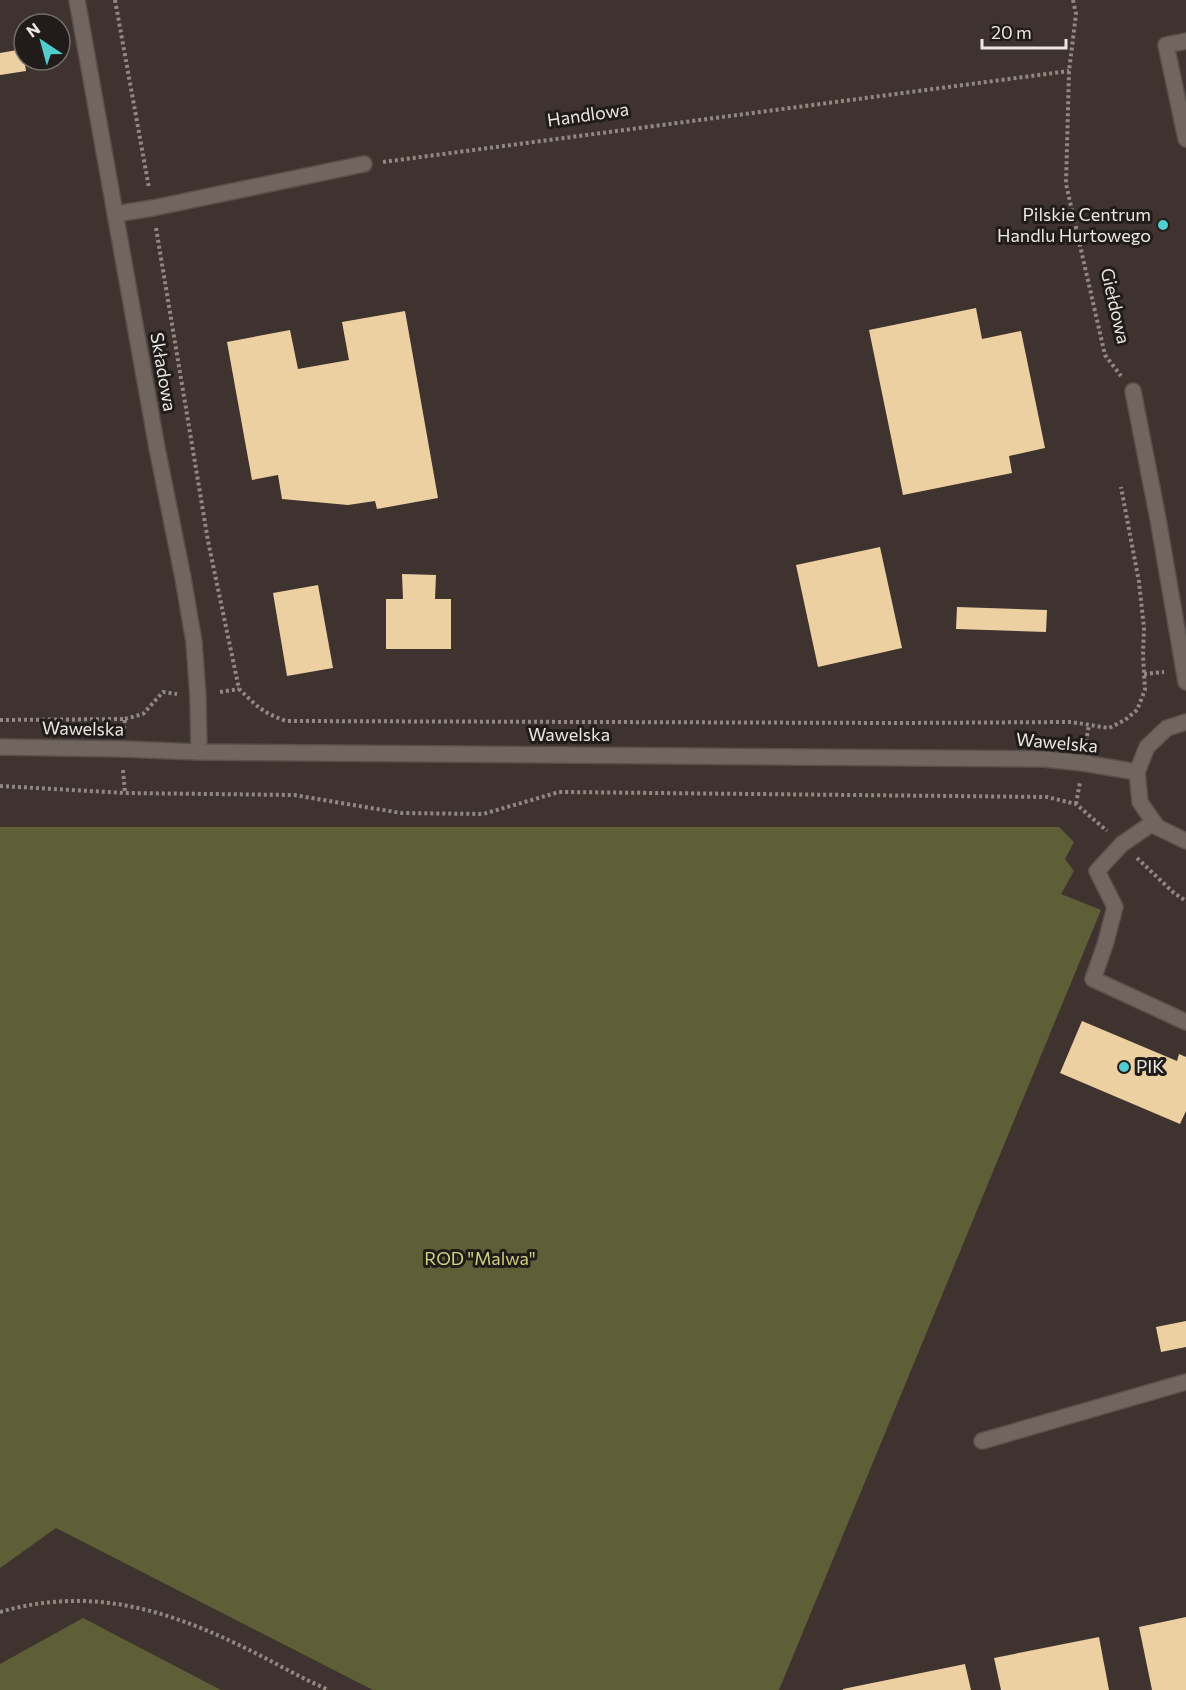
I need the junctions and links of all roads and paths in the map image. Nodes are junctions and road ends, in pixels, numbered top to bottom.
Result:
1 (77, 0) edge
2 (115, 0) edge
3 (1073, 0) edge
4 (1186, 41) edge
5 (1069, 71) junction
6 (1186, 139) edge
7 (364, 164) joint
8 (153, 208) junction
9 (115, 214) junction
10 (1133, 391) joint
11 (1121, 487) dead end
12 (1186, 681) edge
13 (1186, 722) edge
14 (0, 747) edge
15 (199, 752) junction
16 (1137, 772) junction
17 (0, 786) edge
18 (1154, 822) junction
19 (1186, 841) edge
20 (1122, 844) junction
21 (1186, 901) edge
22 (1186, 1022) edge
23 (1186, 1382) edge
24 (982, 1441) dead end
25 (0, 1612) edge
26 (329, 1690) edge

1 - 9 street, Składowa
2 - 8 path
3 - 5 path, Giełdowa
4 - 6 street
5 - 7 path, Handlowa
5 - 10 path, Giełdowa
7 - 8 street
8 - 9 street
8 - 11 path
9 - 15 street, Składowa
10 - 12 street
13 - 16 street
14 - 15 street, Wawelska
15 - 16 street, Wawelska
16 - 18 street
17 - 20 path
18 - 19 street
18 - 20 street
20 - 21 path
20 - 22 street
23 - 24 street
25 - 26 path

